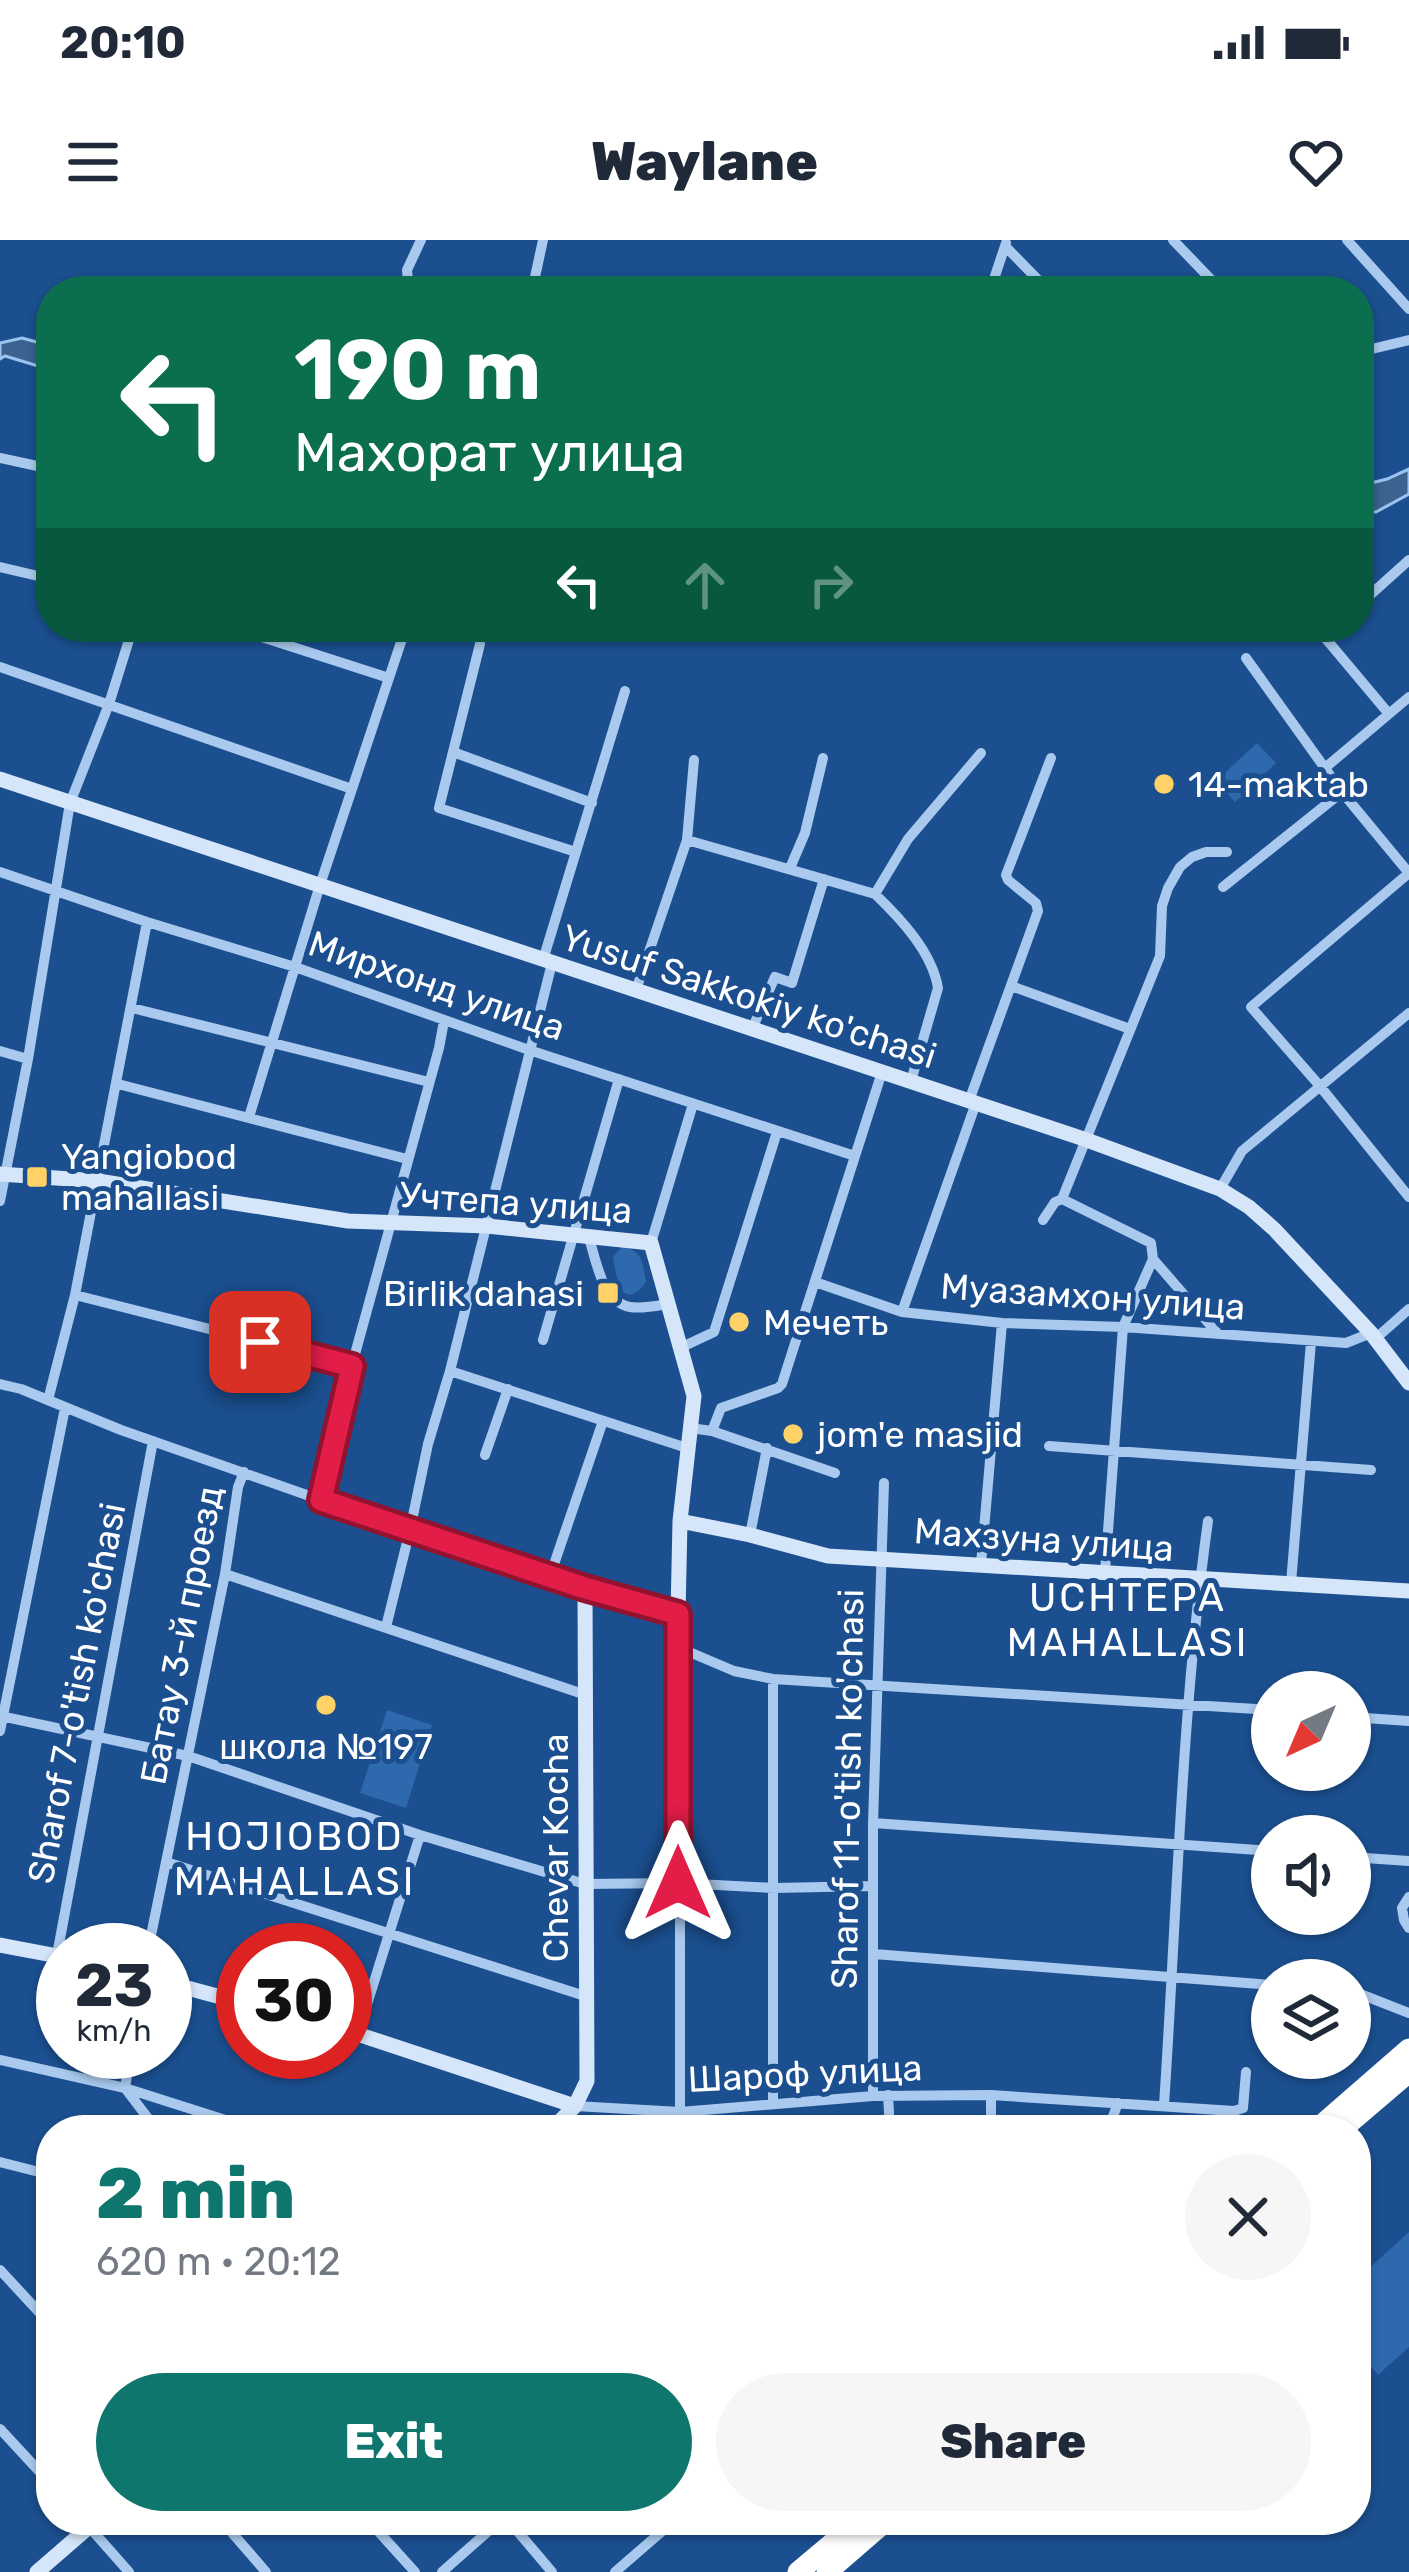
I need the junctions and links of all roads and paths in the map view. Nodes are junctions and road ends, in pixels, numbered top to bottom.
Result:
1 (421, 240) edge
2 (543, 240) edge
3 (1173, 240) edge
4 (1347, 240) edge
5 (1006, 243) edge
6 (408, 276) edge
7 (535, 276) edge
8 (995, 276) edge
9 (1036, 276) edge
10 (1208, 276) edge
11 (1409, 308) edge
12 (1409, 340) edge
13 (1374, 348) edge
14 (0, 458) edge
15 (36, 466) edge
16 (1409, 560) edge
17 (0, 567) edge
18 (36, 575) edge
19 (1374, 592) edge
20 (128, 642) edge
21 (277, 642) edge
22 (401, 642) edge
23 (1334, 642) edge
24 (480, 644) dead end
25 (1246, 658) dead end
26 (0, 667) edge
27 (389, 678) junction
28 (625, 691) dead end
29 (1408, 702) edge
30 (109, 704) junction
31 (1389, 714) junction
32 (452, 752) junction
33 (981, 753) dead end
34 (823, 758) dead end
35 (1051, 758) dead end
36 (694, 760) dead end
37 (1326, 767) junction
38 (0, 778) edge
39 (352, 789) junction
40 (1342, 792) junction
41 (70, 803) junction
42 (592, 803) junction
43 (687, 840) junction
44 (576, 852) junction
45 (1227, 852) dead end
46 (790, 868) junction
47 (0, 872) edge
48 (1409, 873) edge
49 (824, 879) junction
50 (320, 886) junction
51 (1223, 887) dead end
52 (54, 891) junction
53 (875, 894) junction
54 (147, 922) junction
55 (547, 961) junction
56 (295, 967) junction
57 (1011, 986) junction
58 (636, 990) junction
59 (132, 1008) junction
60 (1405, 1016) edge
61 (444, 1021) junction
62 (1130, 1029) junction
63 (752, 1030) junction
64 (1409, 1031) edge
65 (272, 1044) junction
66 (529, 1049) junction
67 (0, 1051) edge
68 (28, 1058) junction
69 (882, 1072) junction
70 (619, 1079) junction
71 (910, 1081) junction
72 (429, 1082) junction
73 (118, 1084) junction
74 (1319, 1085) junction
75 (972, 1102) junction
76 (693, 1104) junction
77 (249, 1117) junction
78 (776, 1132) junction
79 (1084, 1139) junction
80 (6, 1140) edge
81 (855, 1156) junction
82 (406, 1159) junction
83 (3, 1175) edge
84 (98, 1180) junction
85 (1220, 1189) junction
86 (1409, 1197) edge
87 (1062, 1199) junction
88 (0, 1201) edge
89 (1043, 1220) dead end
90 (392, 1222) junction
91 (487, 1226) junction
92 (581, 1234) junction
93 (651, 1243) junction
94 (1153, 1258) junction
95 (814, 1282) junction
96 (75, 1295) junction
97 (668, 1304) junction
98 (1409, 1309) edge
99 (902, 1312) junction
100 (1002, 1322) junction
101 (1123, 1327) junction
102 (1218, 1334) junction
103 (1373, 1336) junction
104 (544, 1340) dead end
105 (1311, 1342) junction
106 (682, 1347) junction
107 (352, 1366) junction
108 (450, 1371) junction
109 (1409, 1383) edge
110 (0, 1384) edge
111 (508, 1389) junction
112 (48, 1400) junction
113 (65, 1408) junction
114 (603, 1421) junction
115 (690, 1428) junction
116 (712, 1431) junction
117 (153, 1441) junction
118 (1049, 1446) dead end
119 (687, 1448) junction
120 (767, 1448) junction
121 (1113, 1450) junction
122 (485, 1455) dead end
123 (1300, 1466) junction
124 (1371, 1470) dead end
125 (244, 1472) junction
126 (835, 1472) dead end
127 (884, 1484) dead end
128 (321, 1500) junction
129 (680, 1521) junction
130 (1208, 1521) dead end
131 (410, 1530) junction
132 (750, 1535) junction
133 (880, 1559) junction
134 (981, 1564) junction
135 (1105, 1572) junction
136 (225, 1574) junction
137 (550, 1576) junction
138 (1200, 1579) junction
139 (1291, 1583) junction
140 (585, 1588) junction
141 (1409, 1591) edge
142 (678, 1614) junction
143 (386, 1627) junction
144 (680, 1648) junction
145 (773, 1679) junction
146 (877, 1684) junction
147 (586, 1695) junction
148 (1190, 1704) junction
149 (1251, 1709) edge
150 (2, 1717) edge
151 (1371, 1718) edge
152 (1409, 1721) edge
153 (0, 1731) edge
154 (98, 1738) junction
155 (188, 1756) junction
156 (873, 1823) junction
157 (419, 1835) junction
158 (1180, 1845) junction
159 (1251, 1850) edge
160 (1371, 1858) edge
161 (1409, 1861) edge
162 (166, 1862) junction
163 (678, 1883) junction
164 (585, 1884) junction
165 (872, 1886) junction
166 (774, 1888) junction
167 (1409, 1897) edge
168 (66, 1923) edge
169 (154, 1923) edge
170 (1409, 1928) edge
171 (387, 1935) junction
172 (0, 1945) edge
173 (36, 1952) edge
174 (874, 1954) junction
175 (372, 1975) edge
176 (1173, 1978) junction
177 (1251, 1983) edge
178 (585, 1996) junction
179 (1371, 1998) edge
180 (1409, 2013) edge
181 (372, 2039) edge
182 (1409, 2049) edge
183 (0, 2060) edge
184 (1246, 2072) dead end
185 (1409, 2073) edge
186 (127, 2079) edge
187 (125, 2089) junction
188 (888, 2095) junction
189 (991, 2095) junction
190 (873, 2096) junction
191 (773, 2103) junction
192 (1118, 2103) junction
193 (1164, 2105) junction
194 (575, 2106) junction
195 (1354, 2107) junction
196 (687, 2112) junction
197 (145, 2115) edge
198 (208, 2115) edge
199 (566, 2115) edge
200 (688, 2115) edge
201 (889, 2115) edge
202 (991, 2115) edge
203 (1114, 2115) edge
204 (1341, 2115) edge
205 (1349, 2115) edge
206 (0, 2162) edge
207 (36, 2171) edge
208 (0, 2270) edge
209 (36, 2309) edge
210 (0, 2429) edge
211 (36, 2468) edge
212 (76, 2535) edge
213 (100, 2535) edge
214 (234, 2535) edge
215 (382, 2535) edge
216 (487, 2535) edge
217 (519, 2535) edge
218 (658, 2535) edge
219 (842, 2535) edge
220 (869, 2535) edge
221 (38, 2572) edge
222 (129, 2572) edge
223 (266, 2572) edge
224 (415, 2572) edge
225 (442, 2572) edge
226 (552, 2572) edge
227 (615, 2572) edge
228 (798, 2572) edge
229 (826, 2572) edge

1 - 6 street
2 - 7 street
3 - 10 street
4 - 11 street
5 - 8 street
5 - 9 street
12 - 13 street
14 - 15 street
16 - 19 street
17 - 18 street
20 - 30 street
21 - 27 street
22 - 27 street
23 - 31 street
24 - 32 street
25 - 37 street
26 - 30 street
27 - 39 street
28 - 42 street
29 - 31 street
30 - 39 street
30 - 41 street
31 - 37 street
32 - 42 street
32 - 44 street
33 - 53 street
34 - 46 street
35 - 57 street
36 - 43 street
37 - 40 street
38 - 41 street, Yusuf Sakkokiy ko'chasi
39 - 50 street
40 - 48 street
40 - 51 street
41 - 50 street, Yusuf Sakkokiy ko'chasi
41 - 52 street
42 - 44 street
43 - 46 street
43 - 58 street
44 - 55 street
45 - 62 street
46 - 49 street
47 - 52 street, Мирхонд улица
48 - 74 street
49 - 53 street
49 - 63 street
50 - 55 street, Yusuf Sakkokiy ko'chasi
50 - 56 street
52 - 54 street, Мирхонд улица
52 - 68 street
53 - 71 street
54 - 56 street, Мирхонд улица
54 - 59 street
55 - 58 street, Yusuf Sakkokiy ko'chasi
55 - 66 street
56 - 61 street, Мирхонд улица
56 - 65 street
57 - 62 street
57 - 75 street
58 - 63 street, Yusuf Sakkokiy ko'chasi
59 - 65 street
59 - 73 street
60 - 64 street
60 - 74 street
61 - 66 street, Мирхонд улица
61 - 72 street
62 - 79 street
63 - 69 street, Yusuf Sakkokiy ko'chasi
65 - 72 street
65 - 77 street
66 - 70 street, Мирхонд улица
66 - 91 street
67 - 68 street
68 - 80 street
69 - 71 street, Yusuf Sakkokiy ko'chasi
69 - 81 street
70 - 76 street, Мирхонд улица
70 - 92 street
71 - 75 street, Yusuf Sakkokiy ko'chasi
72 - 82 street
73 - 77 street
73 - 84 street
74 - 85 street
74 - 86 street
75 - 79 street, Yusuf Sakkokiy ko'chasi
75 - 99 street
76 - 78 street, Мирхонд улица
76 - 93 street
77 - 82 street
78 - 81 street, Мирхонд улица
78 - 106 street
79 - 85 street, Yusuf Sakkokiy ko'chasi
79 - 87 street
80 - 83 street
81 - 95 street
82 - 90 street
83 - 84 street, Учтепа улица
83 - 88 street
84 - 90 street, Учтепа улица
84 - 96 street
85 - 103 street, Yusuf Sakkokiy ko'chasi
87 - 89 street
87 - 94 street
90 - 91 street, Учтепа улица
90 - 107 street
91 - 92 street, Учтепа улица
91 - 108 street
92 - 93 street, Учтепа улица
92 - 97 street
92 - 104 street
93 - 97 street, Учтепа улица
94 - 101 street
94 - 102 street
95 - 99 street, Муазамхон улица
95 - 116 street
96 - 107 street
96 - 112 street
97 - 106 street, Учтепа улица
98 - 103 street
99 - 100 street, Муазамхон улица
100 - 101 street, Муазамхон улица
100 - 134 street
101 - 102 street, Муазамхон улица
101 - 121 street
102 - 105 street, Муазамхон улица
103 - 105 street, Муазамхон улица
103 - 109 street, Yusuf Sakkokiy ko'chasi
105 - 123 street
106 - 115 street, Учтепа улица
107 - 128 street
108 - 111 street
108 - 131 street
110 - 112 street
111 - 114 street
111 - 122 street
112 - 113 street
113 - 117 street
113 - 150 street
114 - 119 street
114 - 137 street
115 - 116 street
115 - 119 street, Учтепа улица
116 - 120 street
117 - 125 street
117 - 154 street, Sharof 7-o'tish ko'chasi
118 - 121 street
119 - 129 street, Учтепа улица
120 - 126 street
120 - 132 street
121 - 123 street
121 - 135 street
123 - 124 street
123 - 139 street
125 - 128 street
125 - 136 street, Батау 3-й проезд
127 - 133 street, Sharof 11-o'tish ko'chasi
128 - 131 street
129 - 132 street, Махзуна улица
129 - 142 street, Учтепа улица
130 - 138 street
131 - 137 street
131 - 143 street
132 - 133 street, Махзуна улица
133 - 134 street, Махзуна улица
133 - 146 street, Sharof 11-o'tish ko'chasi
134 - 135 street, Махзуна улица
135 - 138 street, Махзуна улица
136 - 143 street
136 - 155 street, Батау 3-й проезд
137 - 140 street
138 - 139 street, Махзуна улица
138 - 148 street
139 - 141 street, Махзуна улица
140 - 142 street
140 - 147 street, Chevar Kocha
142 - 144 street
143 - 147 street
144 - 145 street
144 - 163 street
145 - 146 street
145 - 166 street
146 - 148 street
146 - 156 street, Sharof 11-o'tish ko'chasi
147 - 164 street, Chevar Kocha
148 - 149 street
148 - 158 street
150 - 153 street
150 - 154 street
151 - 152 street
154 - 155 street
154 - 168 street, Sharof 7-o'tish ko'chasi
155 - 157 street
155 - 162 street, Батау 3-й проезд
156 - 158 street
156 - 165 street, Sharof 11-o'tish ko'chasi
157 - 164 street
157 - 171 street
158 - 159 street
158 - 176 street
160 - 161 street
162 - 169 street, Батау 3-й проезд
162 - 171 street
163 - 164 street
163 - 166 street
163 - 196 street
164 - 178 street, Chevar Kocha
165 - 166 street
165 - 174 street, Sharof 11-o'tish ko'chasi
166 - 191 street
167 - 170 street
171 - 175 street
171 - 178 street
172 - 173 street
174 - 176 street
174 - 190 street, Sharof 11-o'tish ko'chasi
176 - 177 street
176 - 193 street
178 - 194 street, Chevar Kocha
179 - 180 street
181 - 194 street, Шароф улица
182 - 195 highway
183 - 187 street
184 - 193 street, Шароф улица
185 - 195 highway
186 - 187 street
187 - 197 street
187 - 198 street
188 - 189 street, Шароф улица
188 - 190 street, Шароф улица
188 - 201 street
189 - 192 street, Шароф улица
189 - 202 street
190 - 191 street, Шароф улица
191 - 196 street, Шароф улица
192 - 193 street, Шароф улица
192 - 203 street
194 - 196 street, Шароф улица
194 - 199 street
195 - 204 highway
195 - 205 highway
196 - 200 street
206 - 207 street
208 - 209 street
210 - 211 street
212 - 221 street
213 - 222 street
214 - 223 street
215 - 224 street
216 - 225 street
217 - 226 street
218 - 227 street
219 - 228 highway
220 - 229 highway

